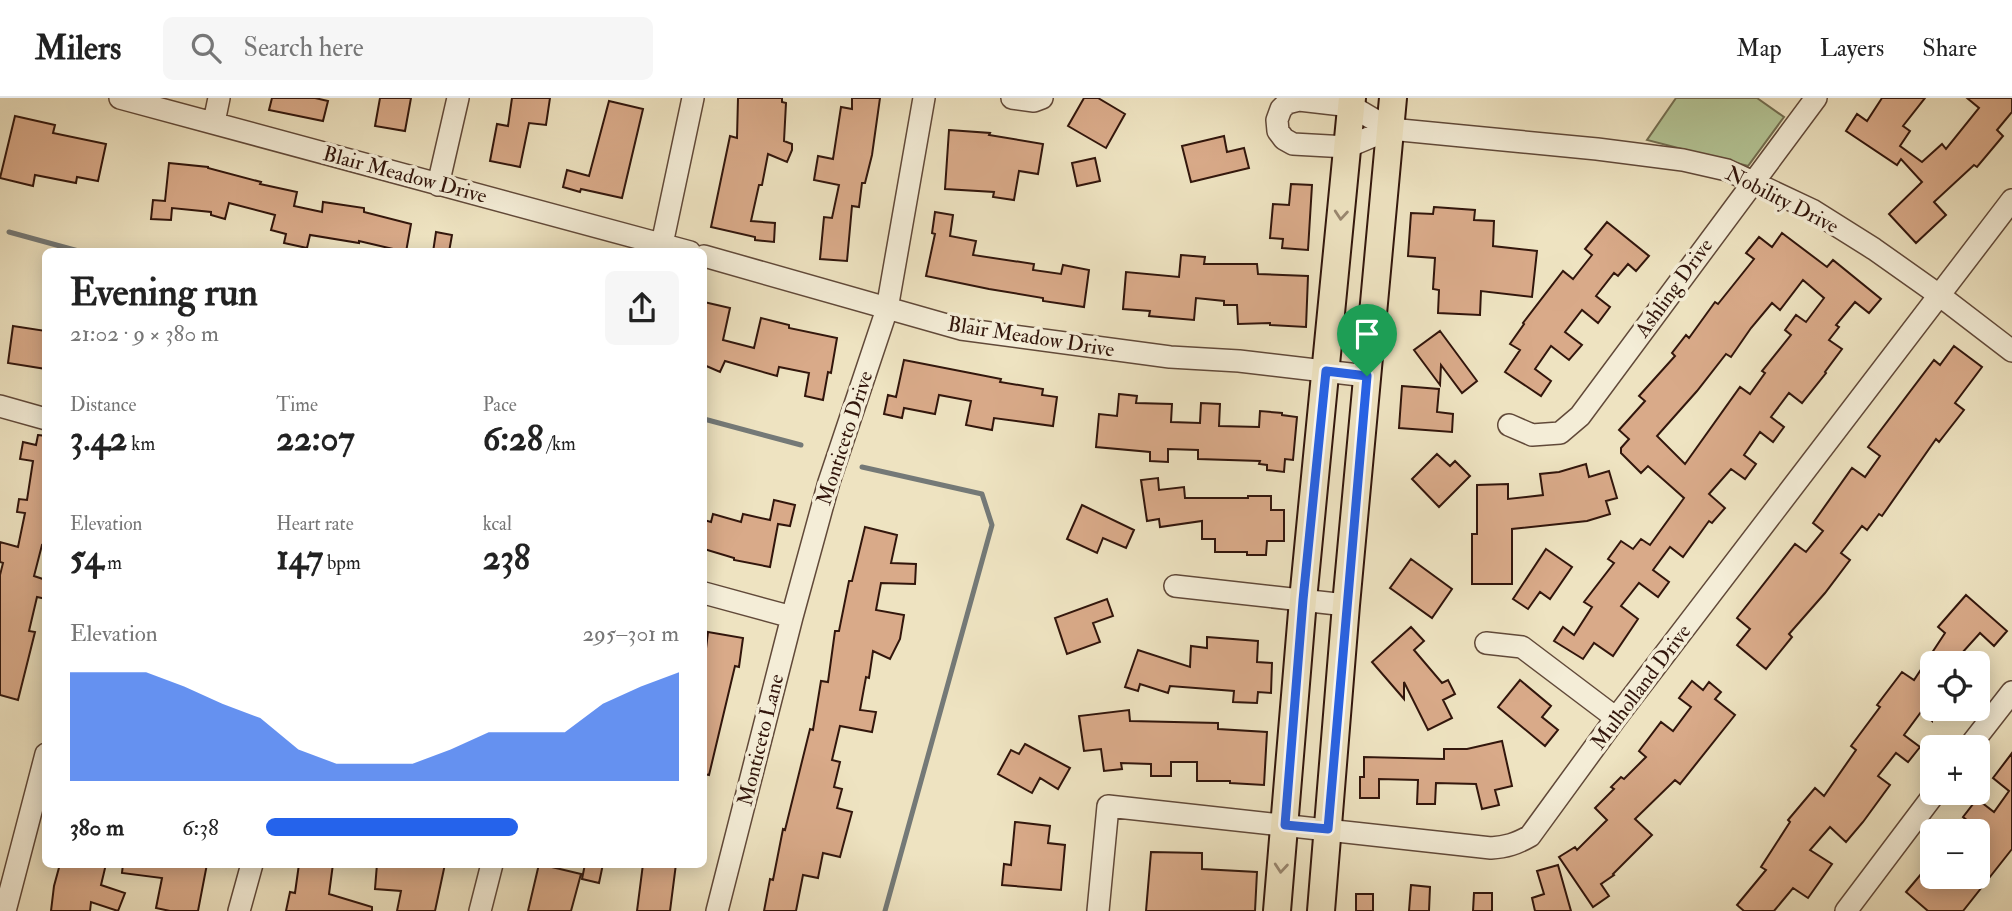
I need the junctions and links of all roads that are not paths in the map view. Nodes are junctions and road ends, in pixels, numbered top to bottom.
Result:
1 (120, 98) edge
2 (219, 98) edge
3 (458, 98) edge
4 (693, 98) edge
5 (924, 98) edge
6 (1012, 98) edge
7 (1042, 98) edge
8 (1393, 98) edge
9 (1816, 98) edge
10 (1352, 102) edge
11 (214, 122) junction
12 (1390, 129) junction
13 (1348, 148) junction
14 (1753, 181) junction
15 (438, 185) junction
16 (2012, 200) edge
17 (662, 244) junction
18 (676, 248) edge
19 (707, 257) edge
20 (1939, 295) junction
21 (887, 309) junction
22 (2012, 351) edge
23 (1326, 371) junction
24 (1367, 376) junction
25 (0, 406) edge
26 (42, 418) edge
27 (1509, 425) dead end
28 (805, 568) joint
29 (1175, 586) dead end
30 (707, 594) edge
31 (1303, 600) junction
32 (1346, 605) junction
33 (792, 617) junction
34 (1486, 643) dead end
35 (2012, 692) edge
36 (1616, 718) junction
37 (1978, 735) edge
38 (42, 769) edge
39 (1926, 805) edge
40 (1285, 825) junction
41 (1328, 829) junction
42 (251, 868) edge
43 (491, 868) edge
44 (5, 911) edge
45 (239, 911) edge
46 (480, 911) edge
47 (717, 911) edge
48 (1098, 911) edge
49 (1277, 911) edge
50 (1321, 911) edge
51 (1846, 911) edge

1 - 11 street, Blair Meadow Drive
2 - 11 street
3 - 15 street
4 - 17 street
5 - 21 street
6 - 7 street
8 - 12 main road
9 - 14 street, Ashling Drive
10 - 12 street, Nobility Drive
10 - 13 main road
10 - 13 street, Nobility Drive
11 - 15 street, Blair Meadow Drive
12 - 13 street, Nobility Drive
12 - 14 street, Nobility Drive
12 - 24 main road
13 -> 23 main road
14 - 20 street, Nobility Drive
14 - 27 street, Ashling Drive
15 - 17 street, Blair Meadow Drive
16 - 20 street, Mulholland Drive
17 - 18 street, Blair Meadow Drive
19 - 21 street, Blair Meadow Drive
20 - 22 street, Nobility Drive
20 - 36 street, Mulholland Drive
21 - 23 street, Blair Meadow Drive
21 - 28 street, Monticeto Drive
23 - 24 street, Blair Meadow Drive
23 - 31 main road
24 - 32 main road
25 - 26 street
28 - 33 street, Monticeto Lane
29 - 31 street
30 - 33 street
31 - 32 street
31 - 40 main road
32 - 41 main road
33 - 47 street, Monticeto Lane
34 - 36 street
35 - 37 street
36 - 41 street, Mulholland Drive
38 - 44 street
39 - 51 street
40 - 41 street, Mulholland Drive
40 - 48 street, Mulholland Drive
40 -> 49 main road
41 - 50 main road
42 - 45 street
43 - 46 street

